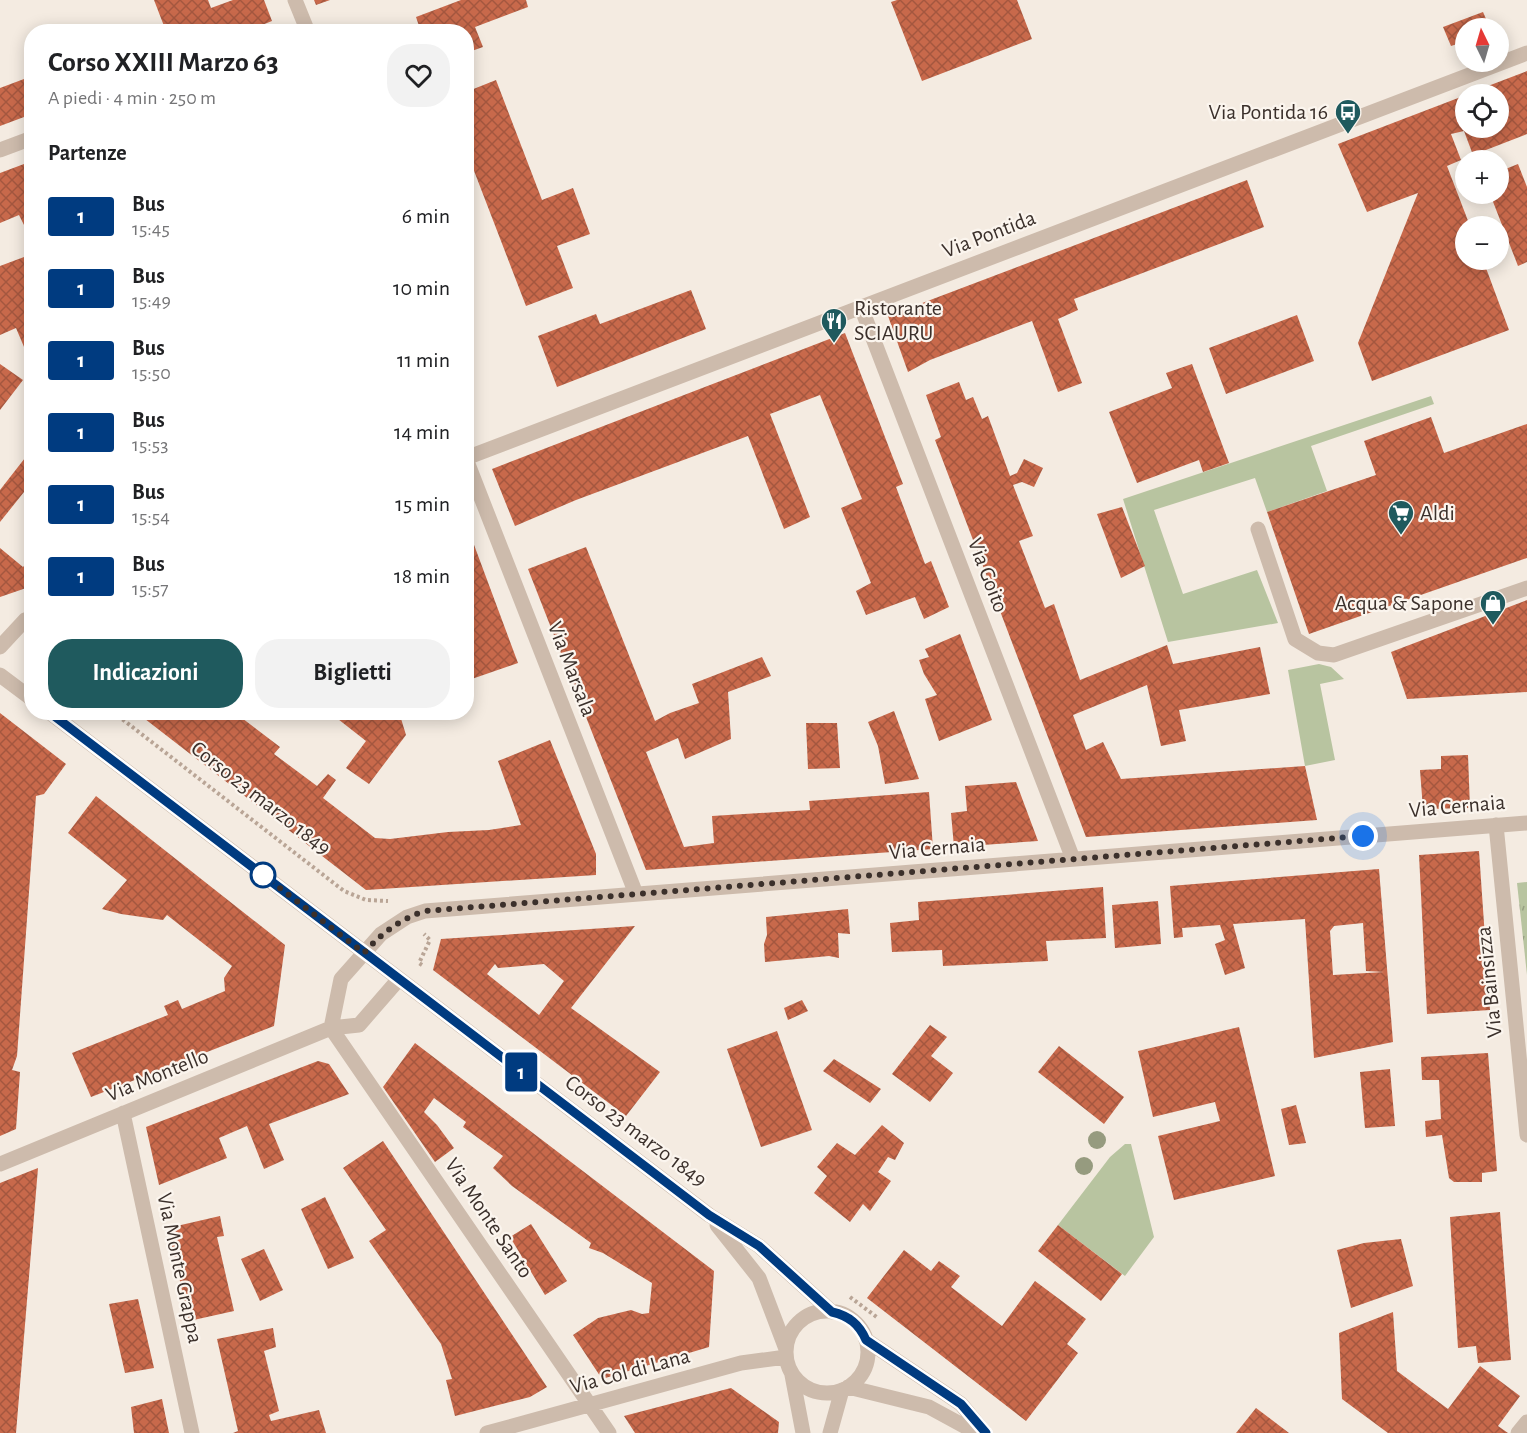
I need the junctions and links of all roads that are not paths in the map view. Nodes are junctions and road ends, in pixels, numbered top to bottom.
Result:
1 (295, 0) edge
2 (305, 24) edge
3 (1527, 53) edge
4 (24, 141) edge
5 (0, 150) edge
6 (861, 307) junction
7 (474, 456) edge
8 (474, 479) edge
9 (1258, 529) dead end
10 (1527, 588) edge
11 (24, 621) edge
12 (0, 647) edge
13 (0, 675) edge
14 (24, 693) edge
15 (59, 720) edge
16 (1527, 823) edge
17 (1496, 825) junction
18 (1073, 859) junction
19 (636, 894) junction
20 (364, 953) junction
21 (399, 979) junction
22 (331, 1028) junction
23 (123, 1113) junction
24 (1527, 1135) edge
25 (0, 1164) edge
26 (709, 1215) junction
27 (832, 1312) junction
28 (866, 1340) junction
29 (786, 1353) junction
30 (792, 1375) junction
31 (845, 1388) junction
32 (589, 1405) junction
33 (1527, 1422) edge
34 (192, 1433) edge
35 (487, 1433) edge
36 (609, 1433) edge
37 (803, 1433) edge
38 (830, 1433) edge
39 (977, 1433) edge
40 (986, 1433) edge
41 (1518, 1433) edge

1 - 2 street
3 - 6 street, Via Pontida
4 - 5 street
6 - 7 street, Via Pontida
6 - 18 street, Via Goito
8 - 19 street, Via Marsala
9 - 10 street
11 - 12 street
13 - 14 street
15 - 20 street, Corso 23 marzo 1849
16 - 17 street, Via Cernaia
17 - 18 street, Via Cernaia
17 - 24 street, Via Bainsizza
18 - 19 street, Via Cernaia
19 - 20 street, Via Cernaia
20 - 21 street, Corso 23 marzo 1849
20 - 22 street
21 - 22 street, Via Montello
21 - 26 street, Corso 23 marzo 1849
22 - 23 street, Via Montello
22 - 32 street, Via Monte Santo
23 - 25 street, Via Montello
23 - 34 street, Via Monte Grappa
26 - 27 street, Corso 23 marzo 1849
26 - 29 street, Corso 23 marzo 1849
27 - 28 street
27 - 29 street
28 - 31 street
28 - 40 street
29 - 30 street
29 - 32 street, Via Col di Lana
30 - 31 street
30 - 37 street
31 - 38 street
31 - 39 street
32 - 35 street, Via Col di Lana
32 - 36 street, Via Monte Santo
33 - 41 street

